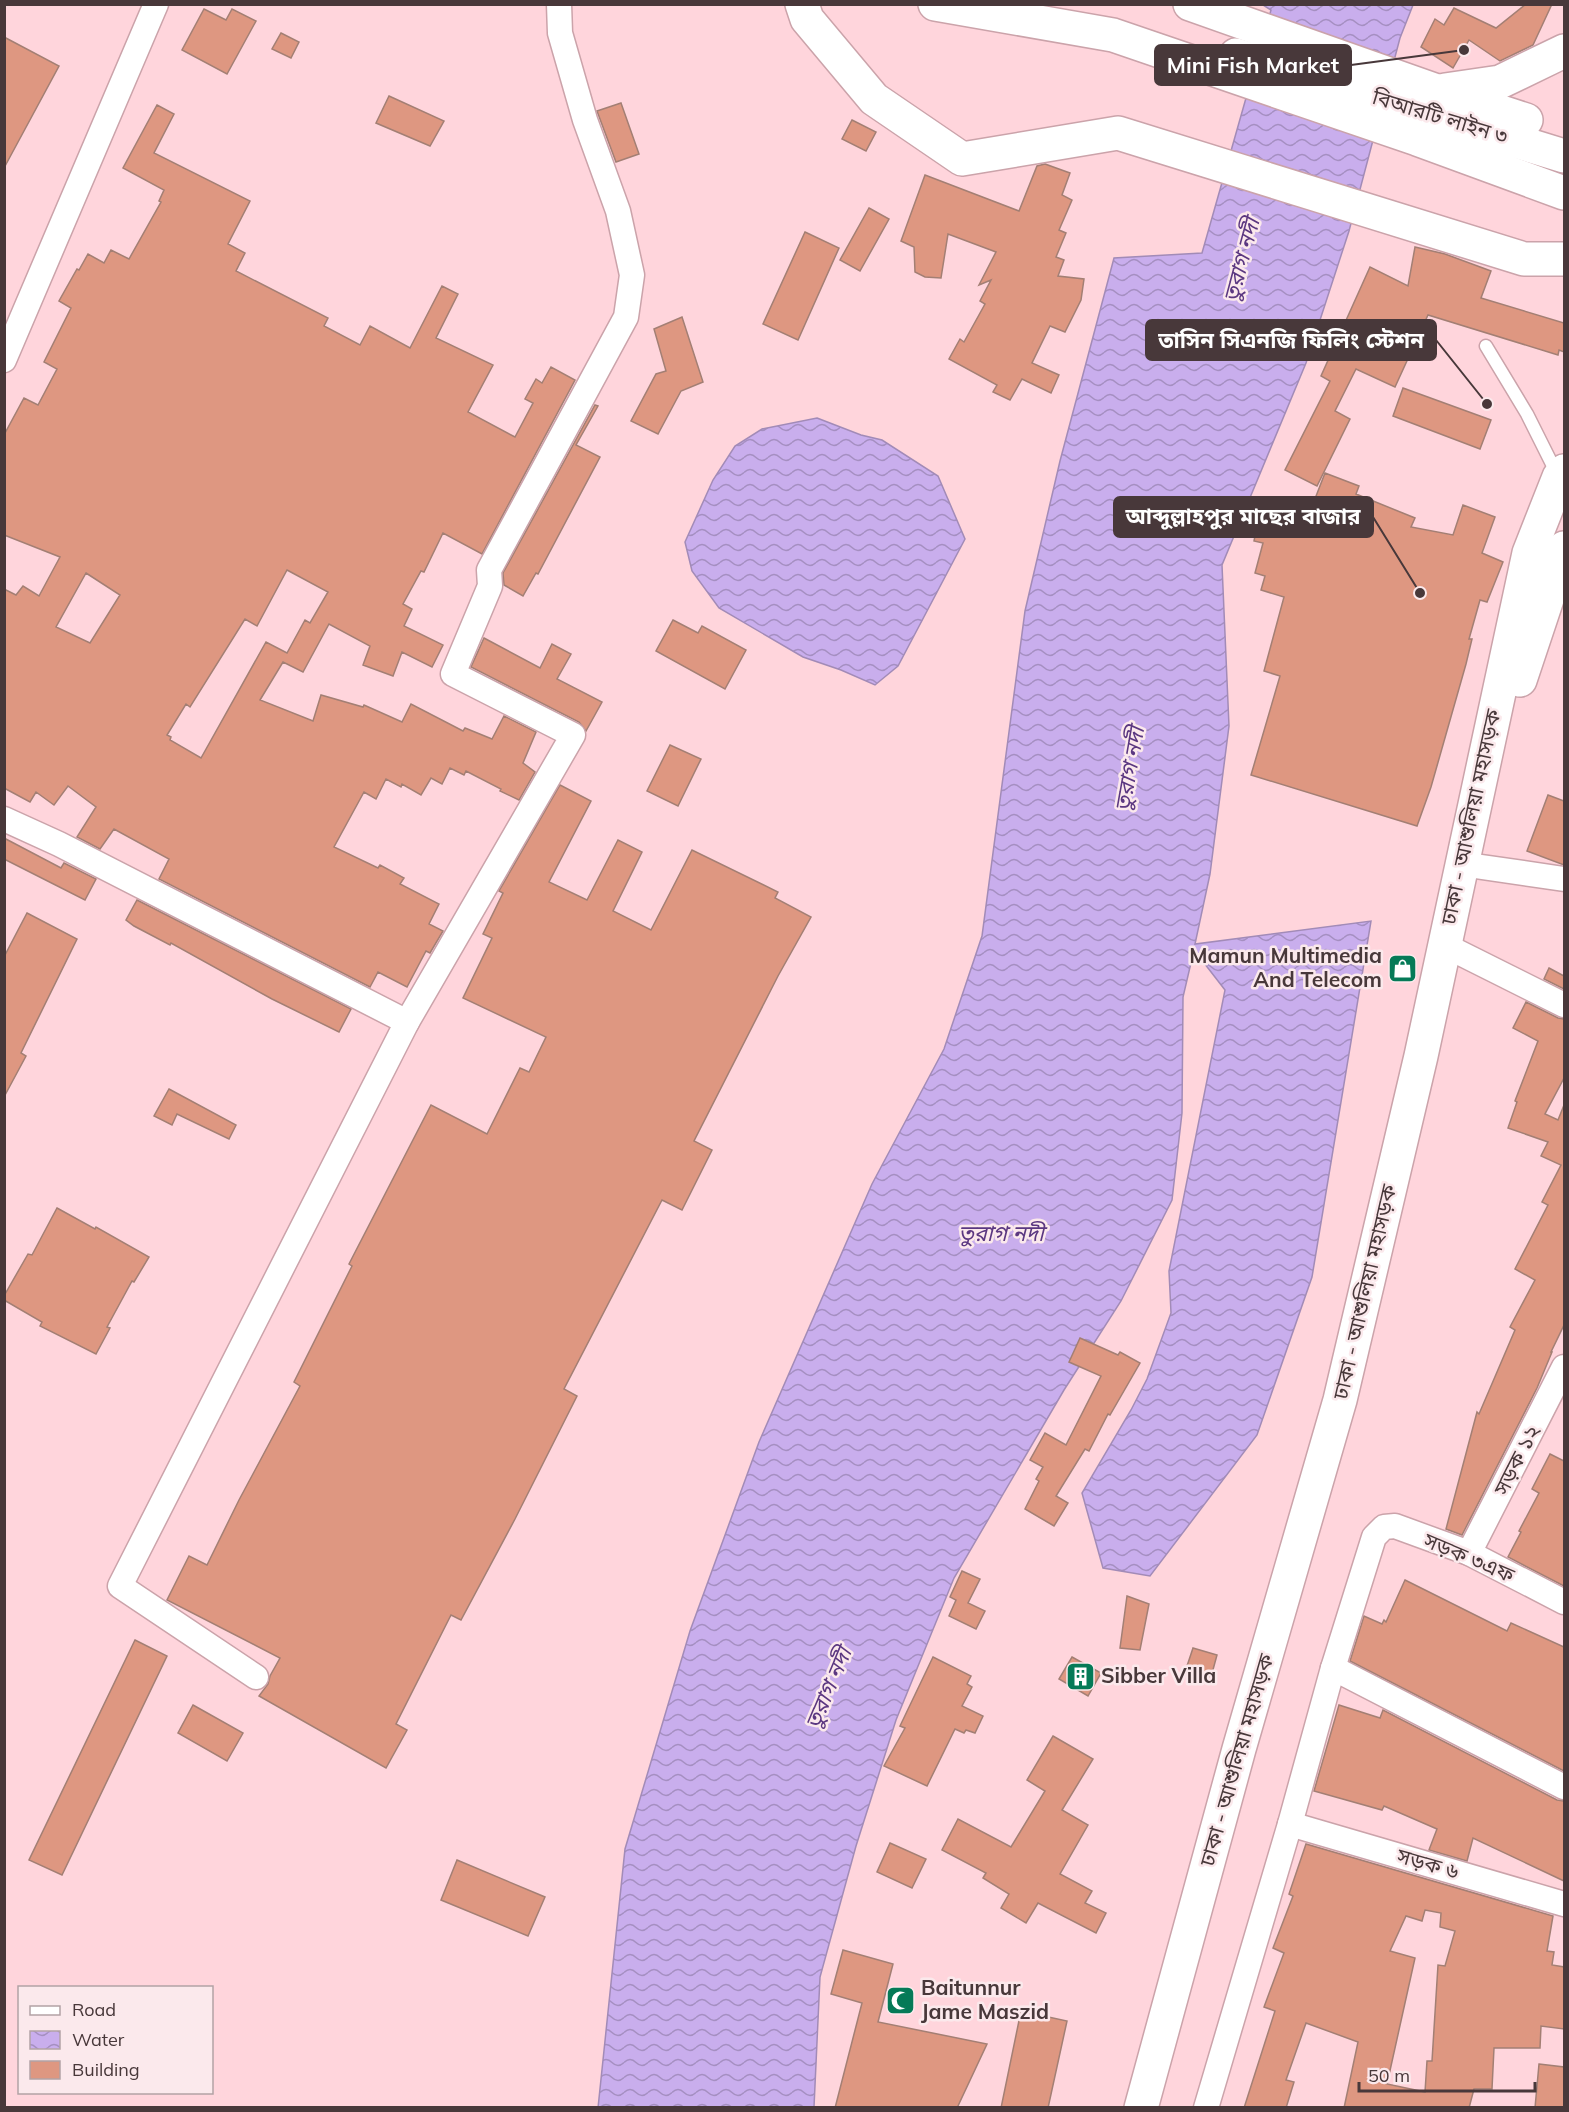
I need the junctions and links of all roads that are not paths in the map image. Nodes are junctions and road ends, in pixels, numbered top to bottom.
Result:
1 (156, 4) edge
2 (559, 4) edge
3 (802, 4) edge
4 (935, 4) edge
5 (1074, 4) edge
6 (1190, 4) edge
7 (1564, 51) edge
8 (1424, 100) junction
9 (1564, 132) edge
10 (1564, 156) edge
11 (1564, 193) edge
12 (1564, 259) edge
13 (1486, 346) dead end
14 (4, 360) edge
15 (1562, 474) edge
16 (1564, 548) edge
17 (4, 819) edge
18 (1461, 864) junction
19 (1564, 879) edge
20 (1444, 945) junction
21 (1564, 1005) edge
22 (407, 1022) junction
23 (1564, 1367) edge
24 (1469, 1554) junction
25 (1564, 1602) edge
26 (1333, 1668) junction
27 (256, 1677) dead end
28 (1564, 1787) edge
29 (1290, 1824) junction
30 (1564, 1904) edge
31 (1141, 2108) edge
32 (1206, 2108) edge

1 - 14 street
2 - 22 street
3 - 12 highway
4 - 11 highway
5 - 8 highway, বিআরটি লাইন ৩
6 - 8 highway
7 - 8 highway
8 - 9 highway
8 - 10 highway, বিআরটি লাইন ৩
13 - 15 lane
15 - 18 highway, ঢাকা - আশুলিয়া মহাসড়ক
16 - 18 highway
17 - 22 street
18 - 19 street
18 - 20 highway, ঢাকা - আশুলিয়া মহাসড়ক
20 - 21 street
20 - 31 highway, ঢাকা - আশুলিয়া মহাসড়ক
22 - 27 street
23 - 24 street, সড়ক ১২
24 - 25 street, সড়ক ৩এফ
24 - 26 street, সড়ক ৩এফ
26 - 28 street
26 - 29 street
29 - 30 street, সড়ক ৬
29 - 32 street

